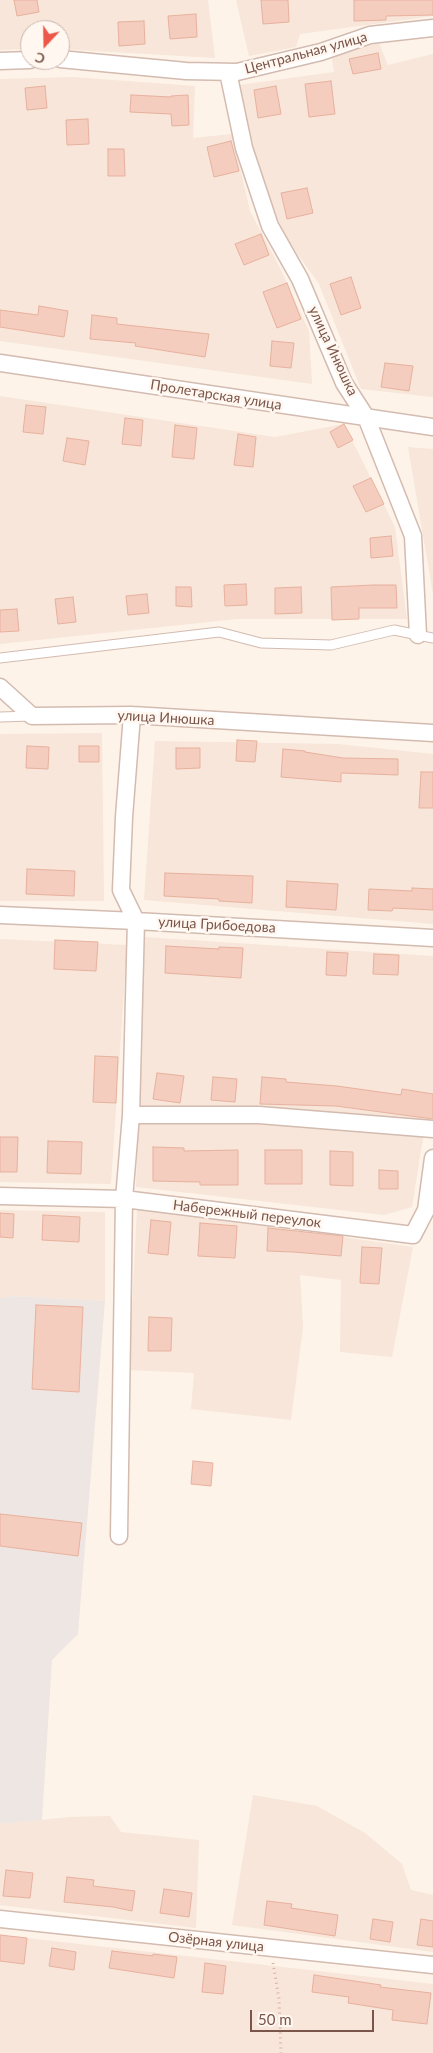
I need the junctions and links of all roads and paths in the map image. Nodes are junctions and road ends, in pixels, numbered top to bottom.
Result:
1 (433, 28) edge
2 (20, 60) edge
3 (70, 60) edge
4 (0, 61) edge
5 (228, 72) junction
6 (0, 363) edge
7 (366, 417) junction
8 (433, 427) edge
9 (426, 636) edge
10 (0, 658) edge
11 (0, 687) edge
12 (132, 715) junction
13 (32, 716) junction
14 (0, 717) edge
15 (433, 733) edge
16 (0, 915) edge
17 (136, 921) junction
18 (433, 938) edge
19 (131, 1115) junction
20 (433, 1129) edge
21 (433, 1158) edge
22 (0, 1196) edge
23 (124, 1199) junction
24 (119, 1536) dead end
25 (0, 1919) edge
26 (270, 1947) junction
27 (433, 1964) edge
28 (281, 2053) edge

1 - 5 street, Центральная улица
2 - 4 street
3 - 5 street, Центральная улица
5 - 7 street, улица Инюшка
6 - 7 street, Пролетарская улица
7 - 8 street, Пролетарская улица
7 - 9 street, улица Инюшка
9 - 10 lane, улица Инюшка
11 - 13 street
12 - 13 street, улица Инюшка
12 - 15 street, улица Инюшка
12 - 17 street
13 - 14 lane
16 - 17 street, улица Грибоедова
17 - 18 street, улица Грибоедова
17 - 19 street
19 - 20 street
19 - 23 street
21 - 23 street, Набережный переулок
22 - 23 street, Набережный переулок
23 - 24 street
25 - 26 street, Озёрная улица
26 - 27 street, Озёрная улица
26 - 28 path

